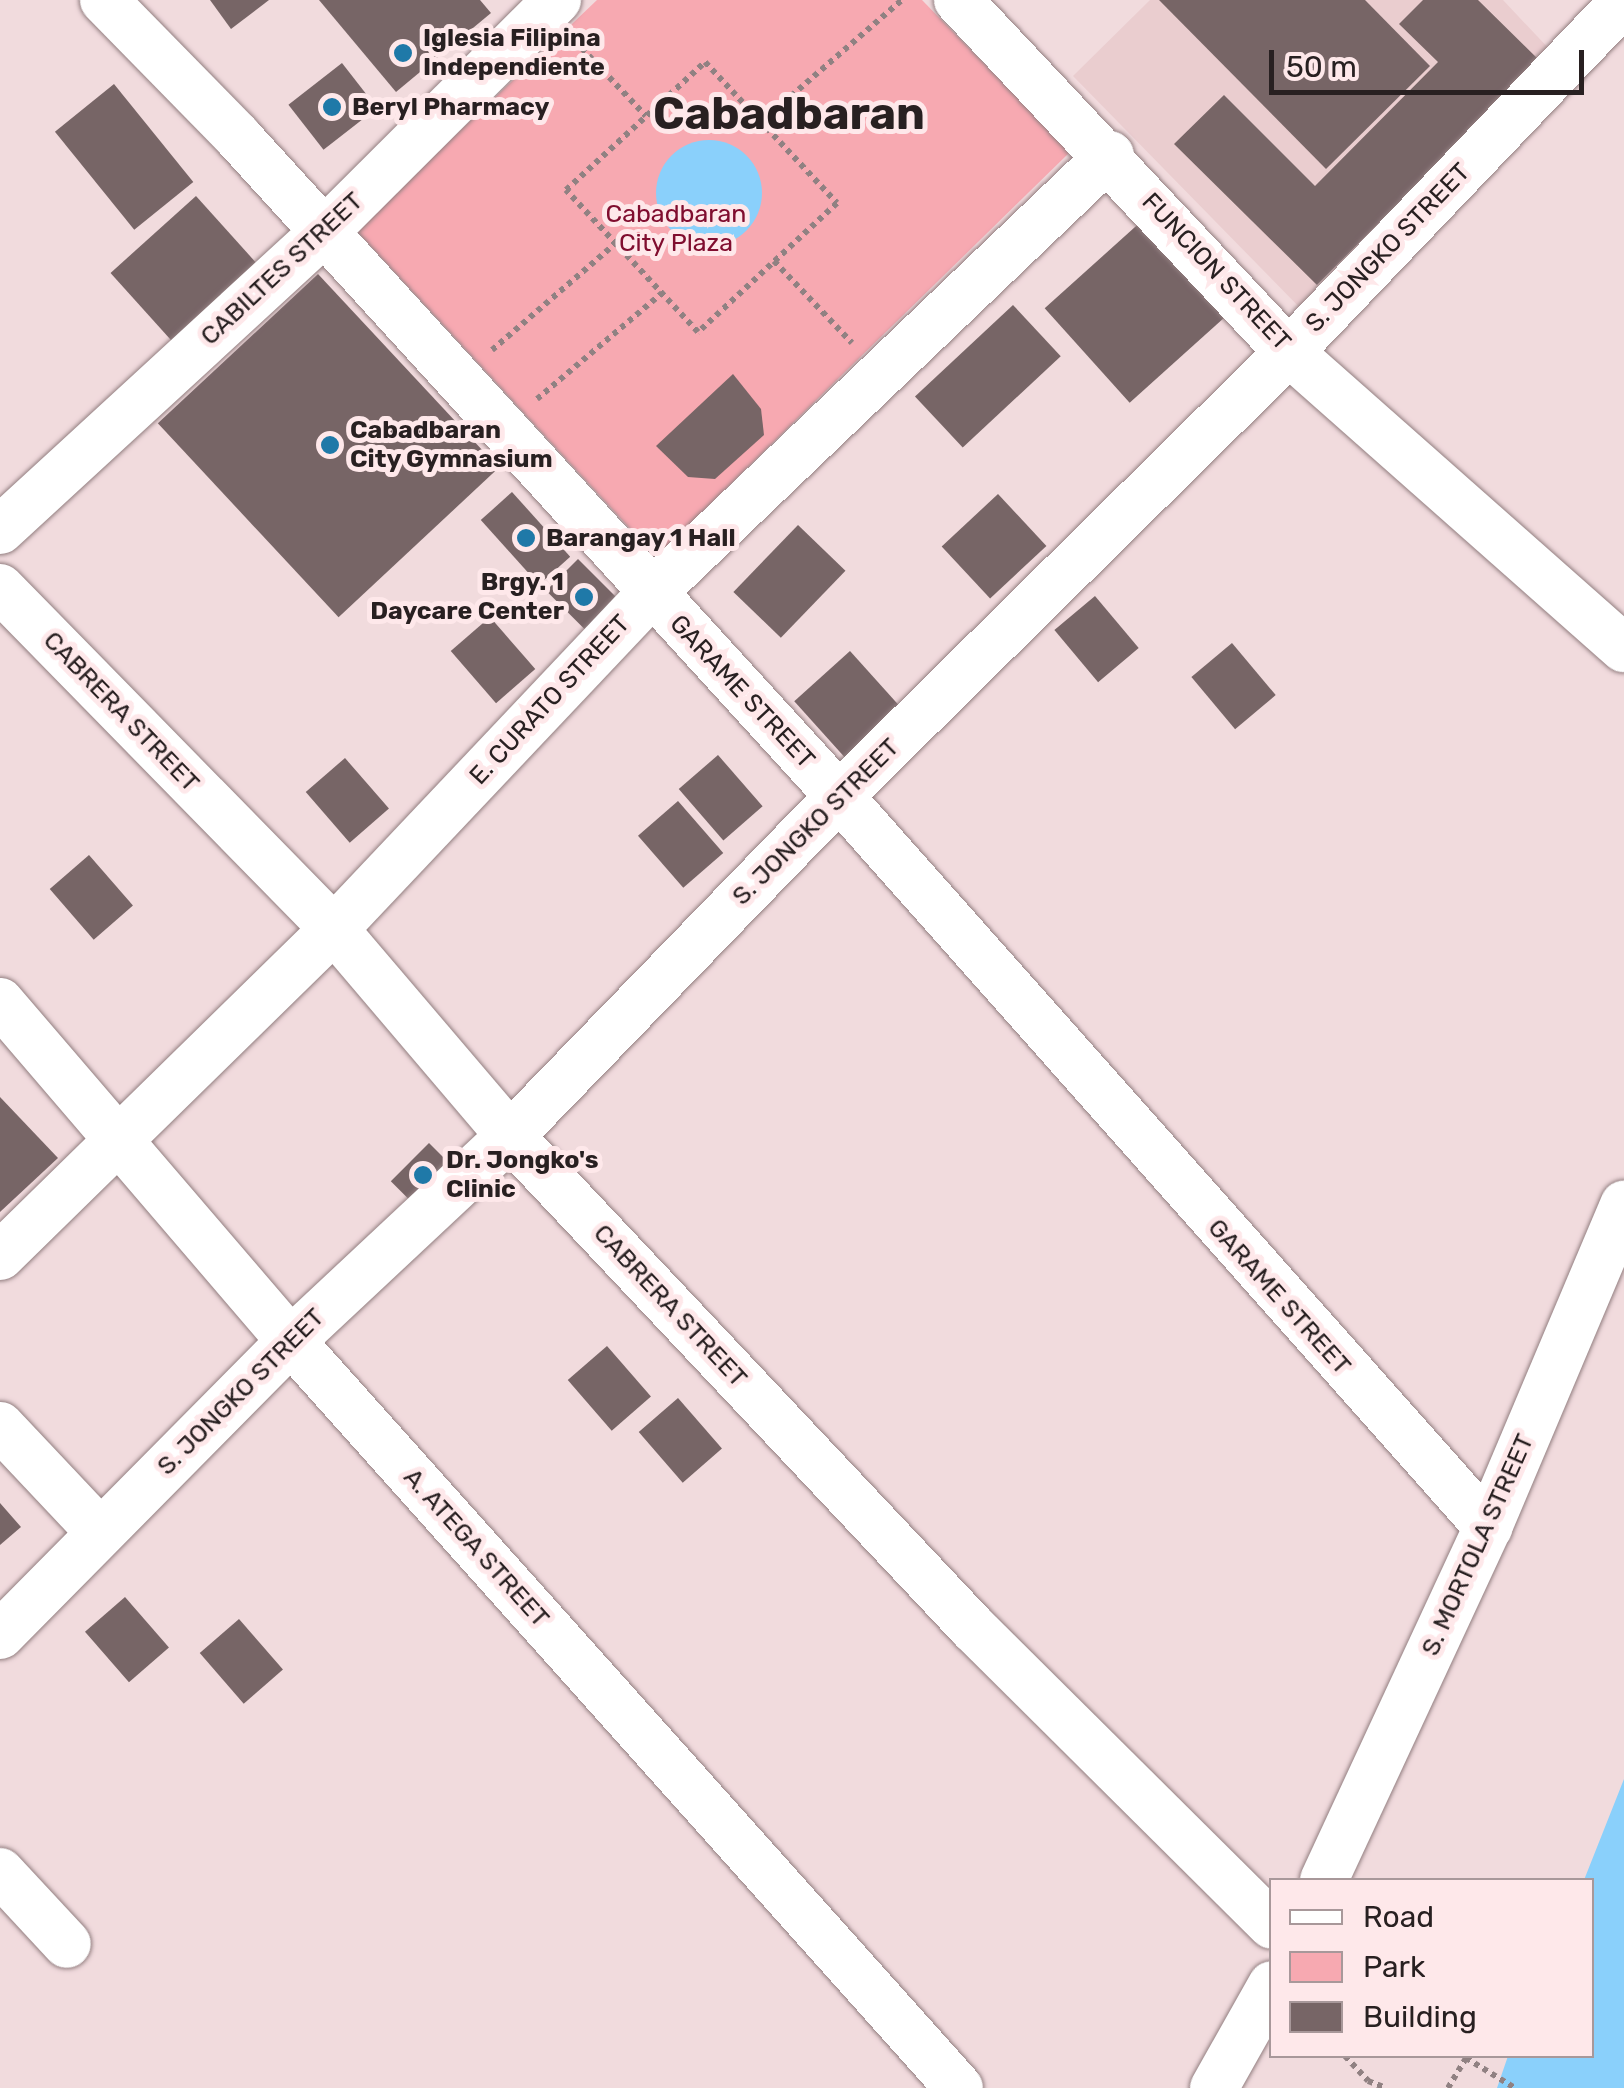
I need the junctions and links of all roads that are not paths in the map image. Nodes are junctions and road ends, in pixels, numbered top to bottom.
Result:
1 (104, 0) edge
2 (958, 0) edge
3 (1624, 1) edge
4 (552, 5) edge
5 (1110, 155) junction
6 (324, 232) junction
7 (1289, 352) junction
8 (0, 530) edge
9 (0, 588) edge
10 (650, 594) junction
11 (1624, 648) edge
12 (840, 796) junction
13 (334, 929) junction
14 (0, 1002) edge
15 (510, 1136) junction
16 (121, 1138) junction
17 (1624, 1206) edge
18 (0, 1256) edge
19 (291, 1341) junction
20 (0, 1426) edge
21 (1488, 1527) junction
22 (100, 1532) junction
23 (0, 1634) edge
24 (0, 1872) edge
25 (1325, 1878) edge
26 (1269, 1923) edge
27 (67, 1944) dead end
28 (1269, 1990) edge
29 (959, 2088) edge
30 (1214, 2088) edge

1 - 6 street, GARAME STREET
2 - 5 street, FUNCION STREET
3 - 7 street, S. JONGKO STREET
4 - 6 street, CABILTES STREET
5 - 7 street, FUNCION STREET
5 - 10 street, E. CURATO STREET
6 - 8 street, CABILTES STREET
6 - 10 street, GARAME STREET
7 - 11 street, FUNCION STREET
7 - 12 street, S. JONGKO STREET
9 - 13 street, CABRERA STREET
10 - 12 street, GARAME STREET
10 - 13 street, E. CURATO STREET
12 - 15 street, S. JONGKO STREET
12 - 21 street, GARAME STREET
13 - 15 street, CABRERA STREET
13 - 16 street, E. CURATO STREET
14 - 16 street, A. ATEGA STREET
15 - 19 street, S. JONGKO STREET
15 - 26 street, CABRERA STREET
16 - 18 street, E. CURATO STREET
16 - 19 street, A. ATEGA STREET
17 - 21 street, S. MORTOLA STREET
19 - 22 street, S. JONGKO STREET
19 - 29 street, A. ATEGA STREET
20 - 22 street
21 - 25 street, S. MORTOLA STREET
22 - 23 street, S. JONGKO STREET
24 - 27 street
28 - 30 street

